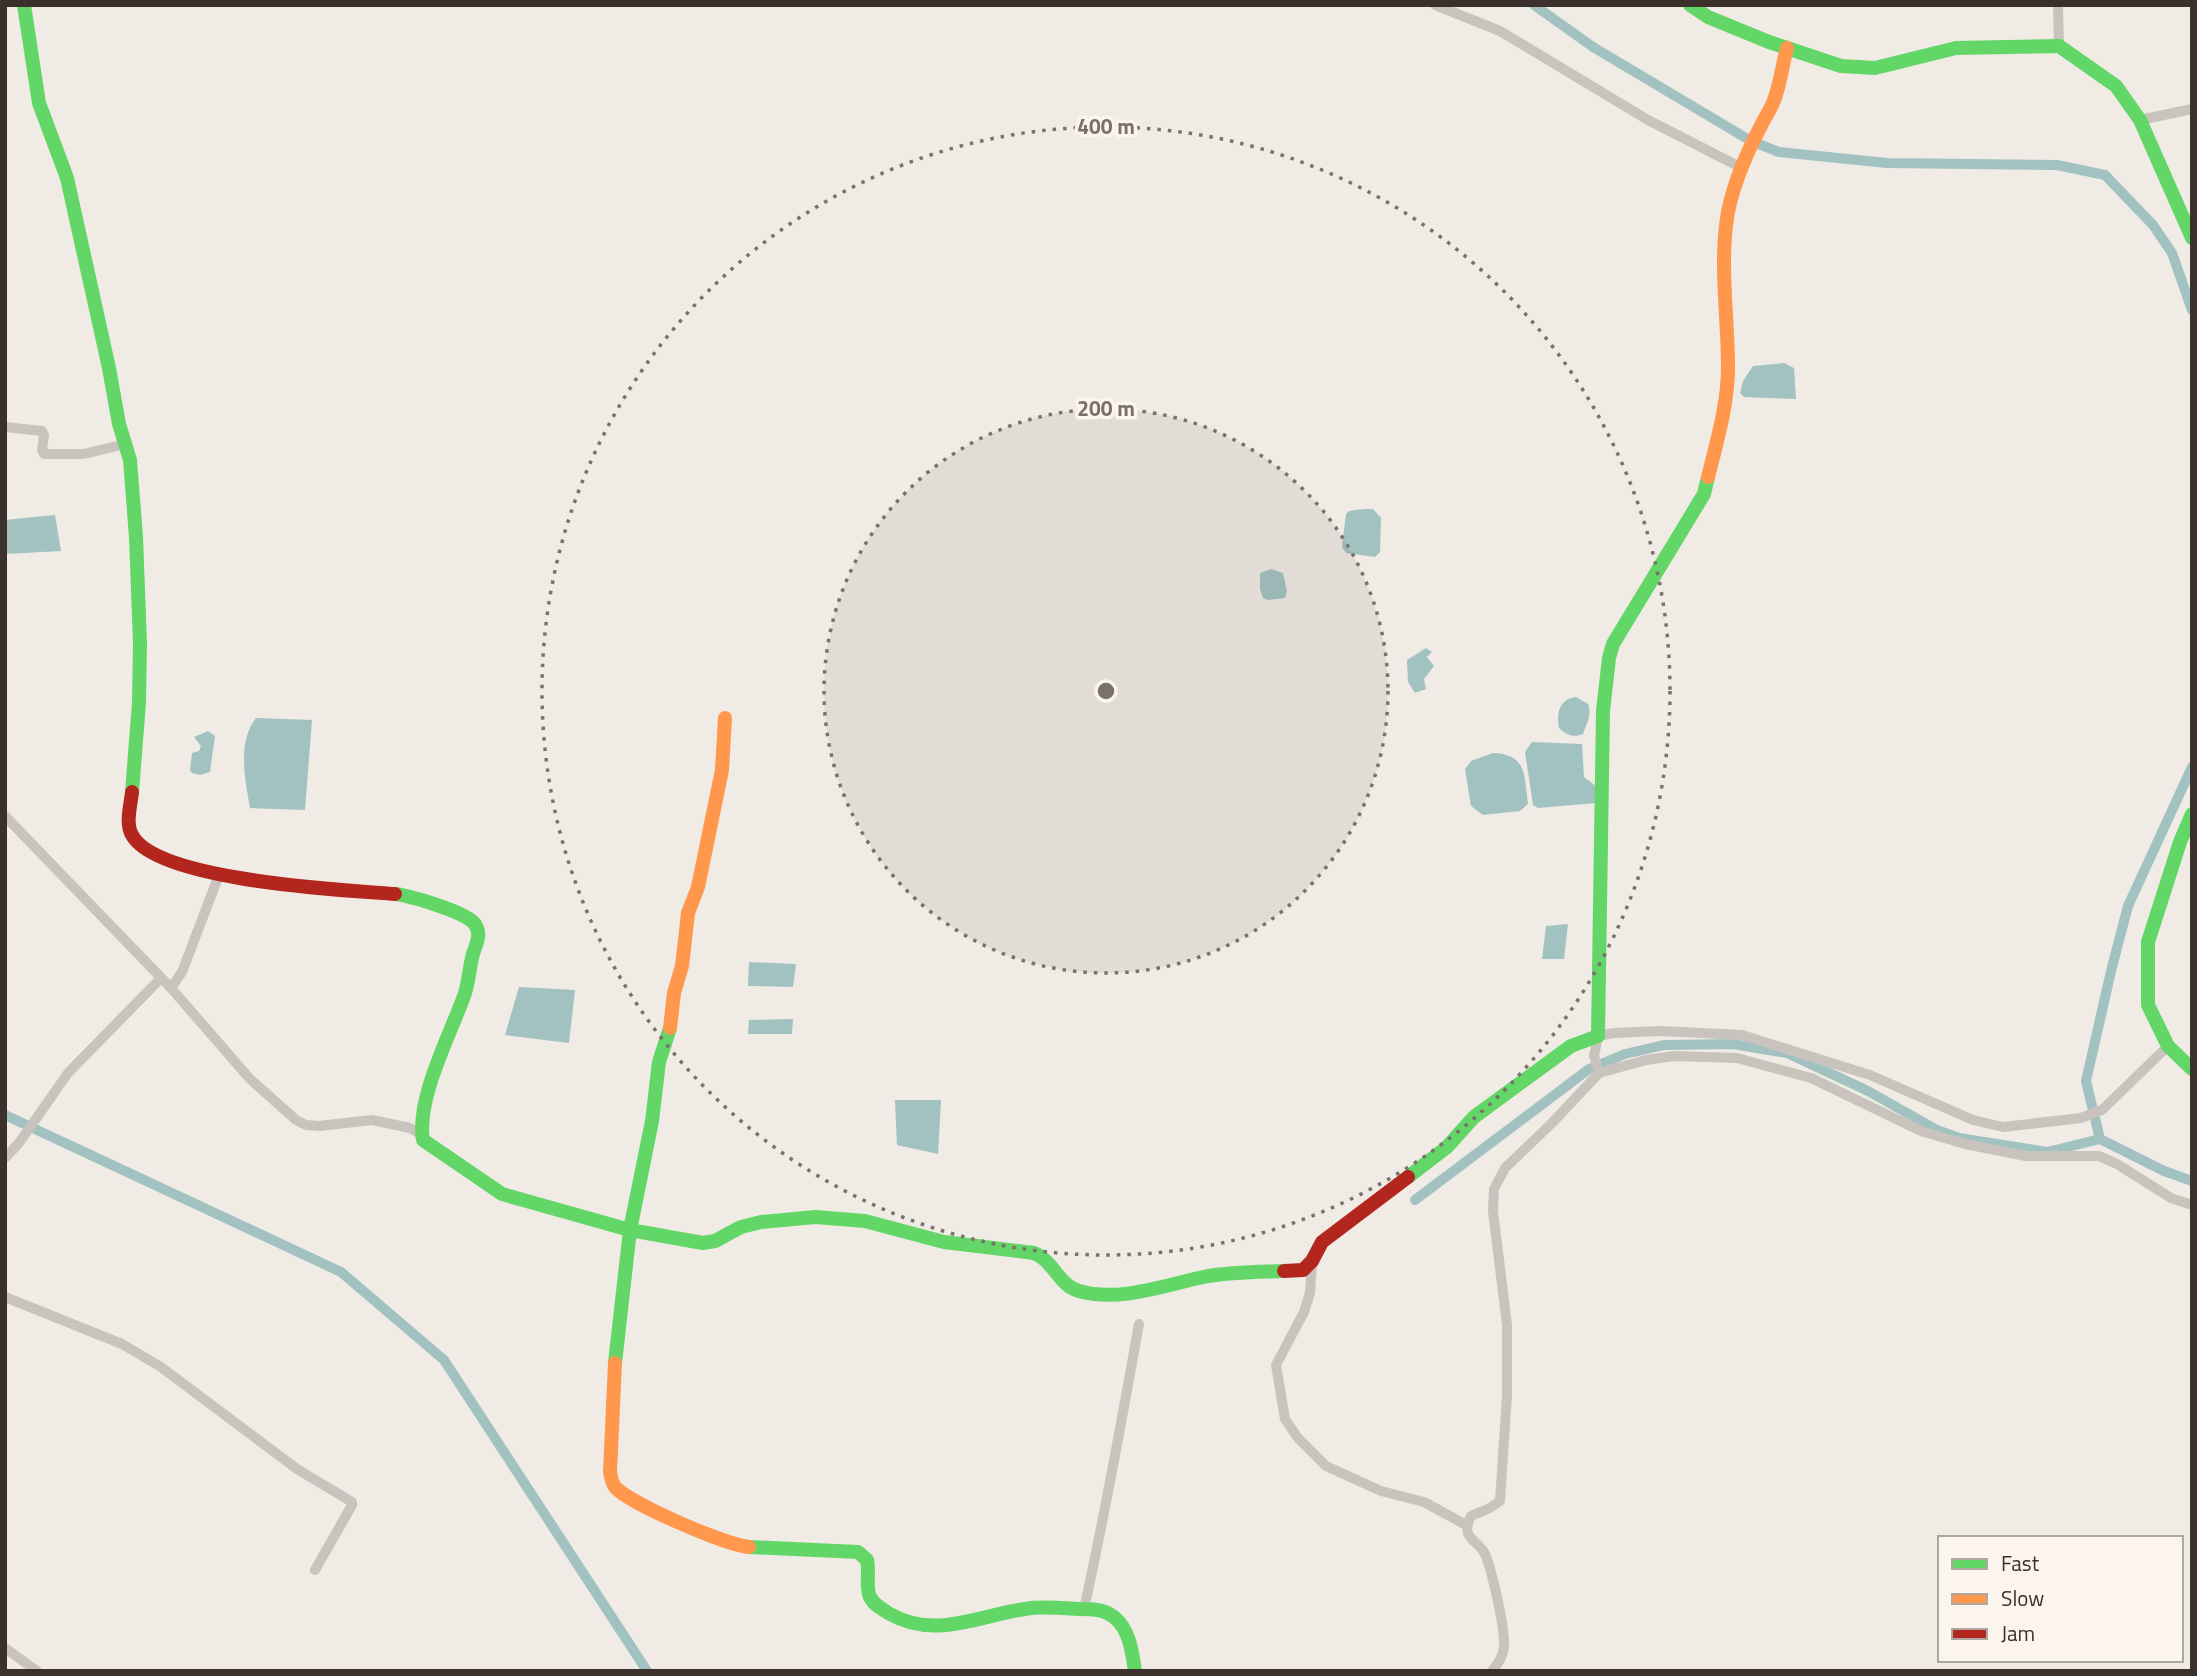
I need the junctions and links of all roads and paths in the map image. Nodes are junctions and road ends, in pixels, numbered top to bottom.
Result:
1 (24, 5) edge
2 (1435, 5) edge
3 (1690, 5) edge
4 (2058, 5) edge
5 (2059, 47) junction
6 (1787, 48) junction
7 (2192, 109) edge
8 (2140, 120) junction
9 (1740, 167) junction
10 (2192, 239) edge
11 (5, 426) edge
12 (125, 444) junction
13 (725, 718) dead end
14 (2192, 814) edge
15 (5, 816) edge
16 (2186, 844) edge
17 (219, 874) junction
18 (161, 978) junction
19 (171, 988) junction
20 (1598, 1036) junction
21 (2168, 1045) junction
22 (2192, 1069) edge
23 (1598, 1071) junction
24 (422, 1135) junction
25 (5, 1158) edge
26 (2192, 1205) edge
27 (630, 1230) junction
28 (1312, 1265) junction
29 (5, 1297) edge
30 (1139, 1324) dead end
31 (1466, 1525) junction
32 (315, 1570) dead end
33 (1084, 1609) junction
34 (5, 1648) edge
35 (37, 1671) edge
36 (1135, 1671) edge
37 (1492, 1671) edge

1 - 12 street
2 - 9 street
3 - 6 street
4 - 5 street
5 - 6 street
5 - 8 street
6 - 9 street
7 - 8 street
8 - 10 street
9 - 20 street
11 - 12 street
12 - 17 street
13 - 27 street
14 - 16 street
15 - 18 street
16 - 21 street
17 - 19 street
17 - 24 street
18 - 19 street
18 - 25 street
19 - 24 street
20 - 21 street
20 - 23 street
20 - 28 street
21 - 22 street
23 - 26 street
23 - 31 street
24 - 27 street
27 - 28 street
27 - 33 street
28 - 31 street
29 - 32 street
30 - 33 street
31 - 37 street
33 - 36 street
34 - 35 street

